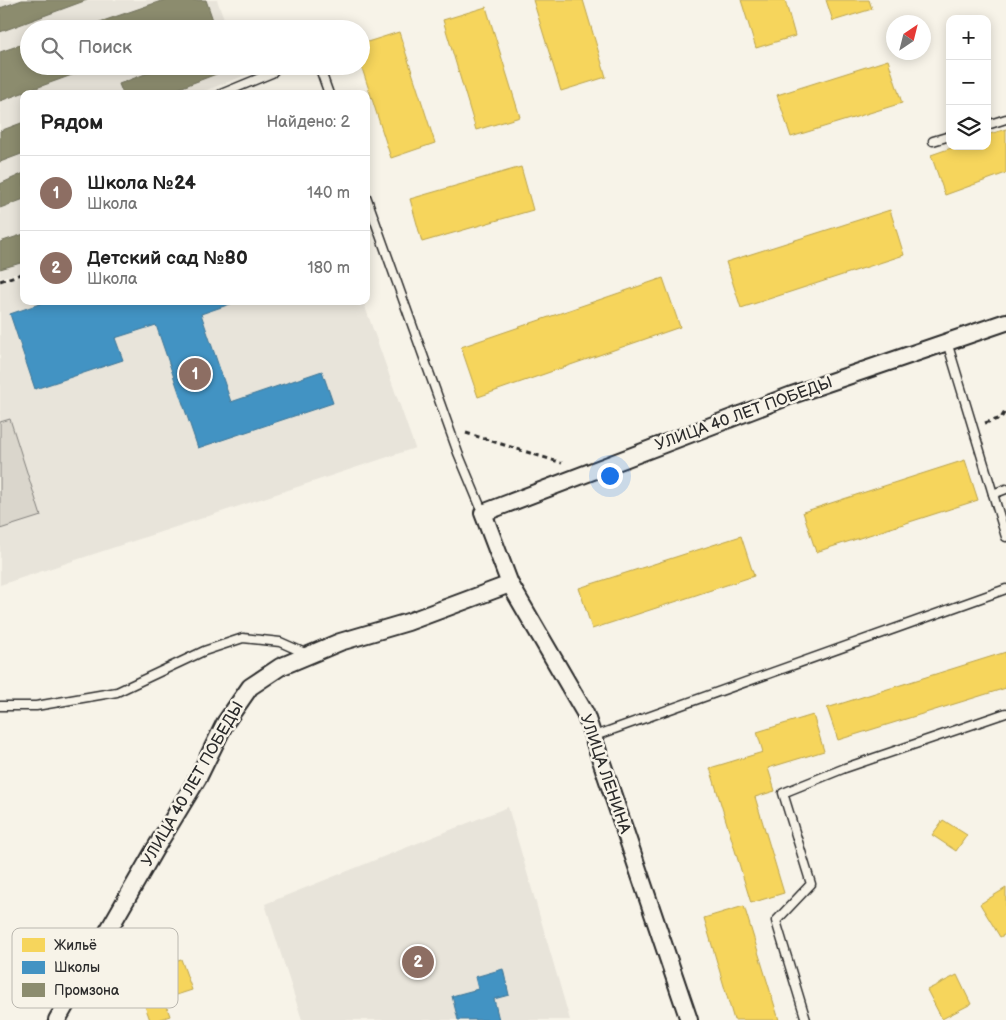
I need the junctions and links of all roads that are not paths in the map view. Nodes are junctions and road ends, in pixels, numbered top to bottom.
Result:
1 (267, 75) edge
2 (322, 75) edge
3 (231, 90) edge
4 (328, 90) edge
5 (1006, 119) edge
6 (991, 124) edge
7 (946, 137) edge
8 (933, 141) dead end
9 (370, 207) edge
10 (1006, 322) edge
11 (947, 342) junction
12 (1006, 490) edge
13 (993, 494) junction
14 (483, 513) junction
15 (1006, 537) edge
16 (510, 584) junction
17 (1006, 589) edge
18 (309, 655) junction
19 (0, 706) edge
20 (1006, 713) edge
21 (592, 737) junction
22 (109, 928) edge
23 (63, 1008) edge
24 (56, 1020) edge
25 (689, 1020) edge
26 (806, 1020) edge

1 - 3 lane
2 - 4 lane
5 - 6 lane
7 - 8 lane
9 - 14 lane
10 - 11 street, УЛИЦА 40 ЛЕТ ПОБЕДЫ
11 - 13 lane
11 - 14 street, УЛИЦА 40 ЛЕТ ПОБЕДЫ
12 - 13 lane
13 - 15 lane
14 - 16 street, УЛИЦА ЛЕНИНА
16 - 18 street, УЛИЦА 40 ЛЕТ ПОБЕДЫ
16 - 21 street, УЛИЦА ЛЕНИНА
17 - 21 lane
18 - 19 lane
18 - 22 street, УЛИЦА 40 ЛЕТ ПОБЕДЫ
20 - 26 lane
21 - 25 street, УЛИЦА ЛЕНИНА
23 - 24 street, УЛИЦА 40 ЛЕТ ПОБЕДЫ

